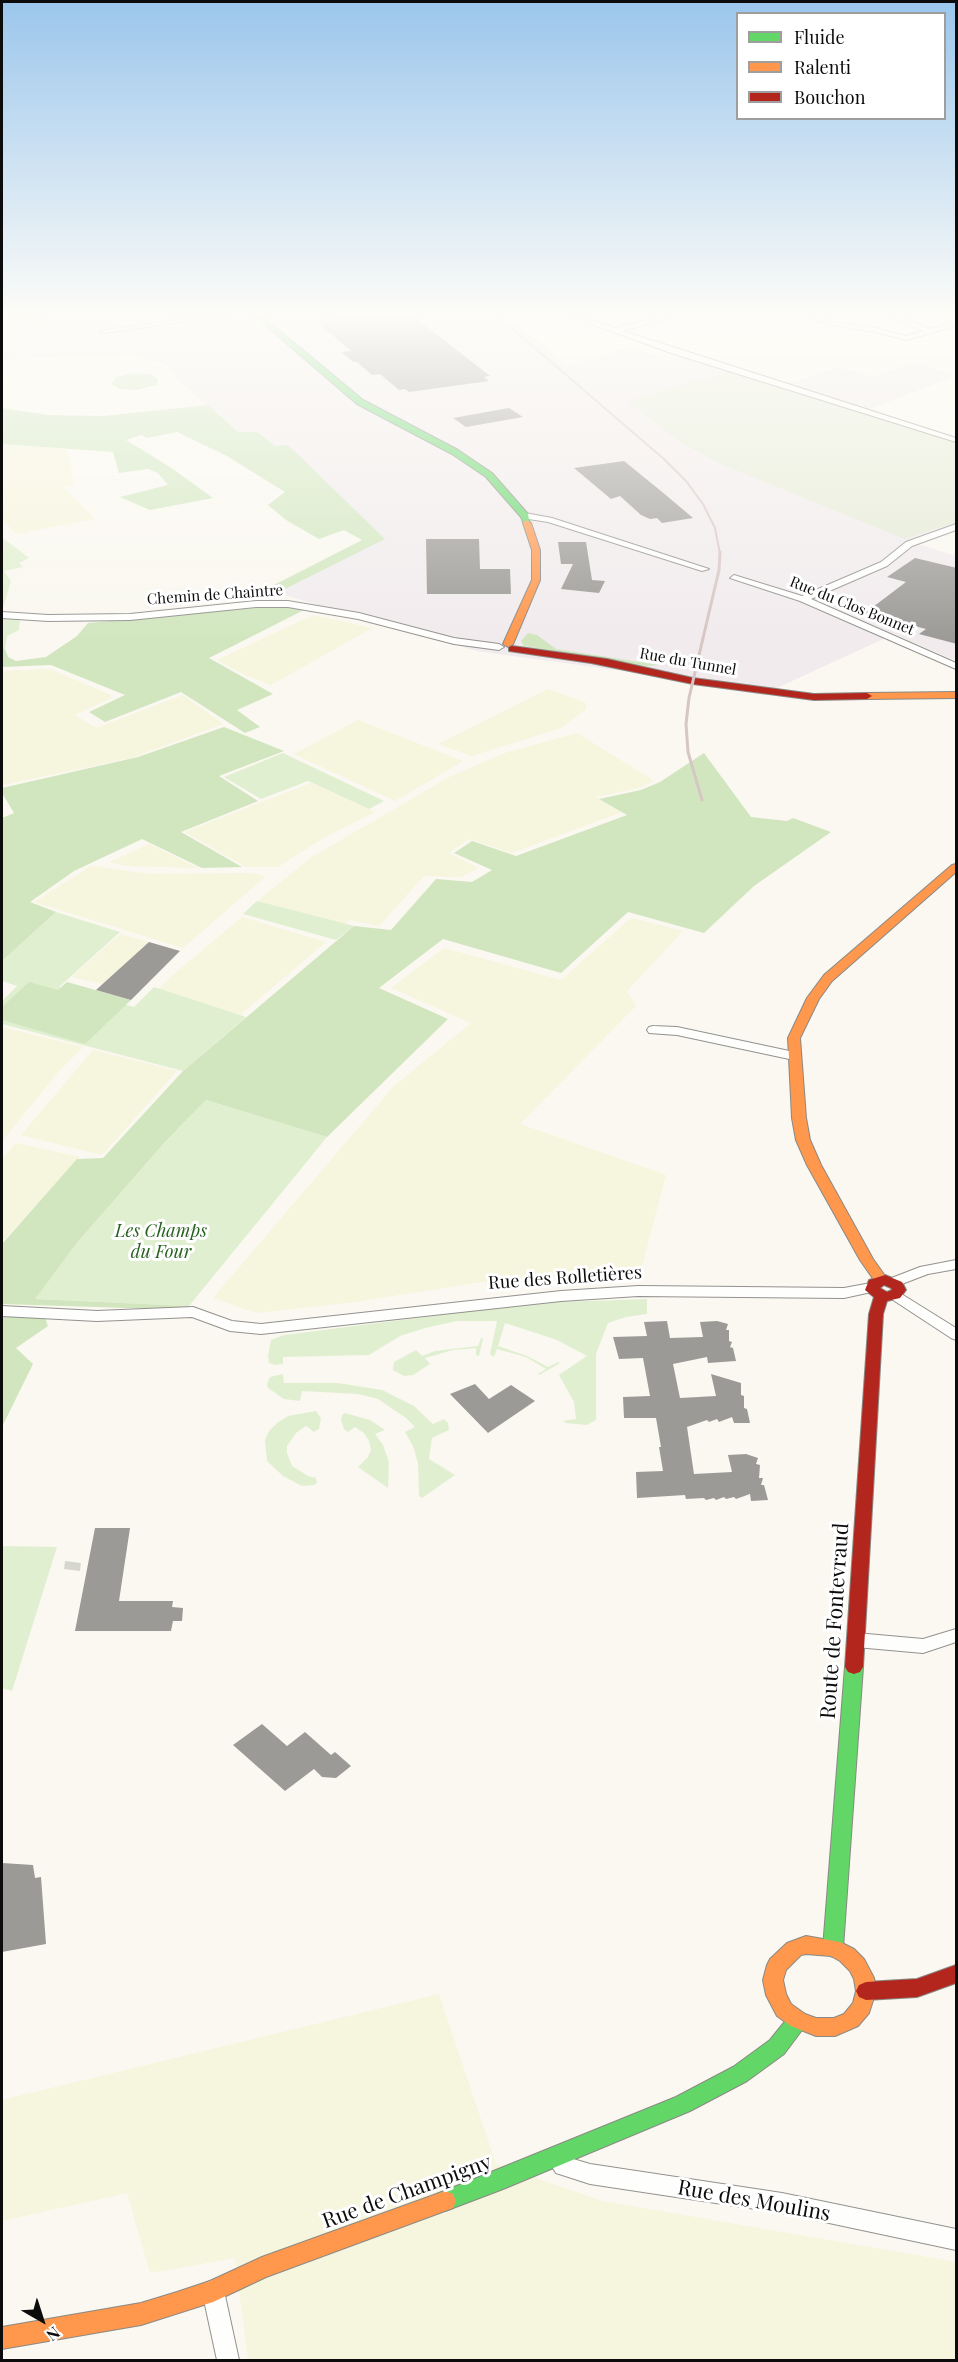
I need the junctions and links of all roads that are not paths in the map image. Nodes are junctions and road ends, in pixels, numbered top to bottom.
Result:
1 (398, 422) edge
2 (901, 422) edge
3 (957, 440) edge
4 (525, 516) junction
5 (957, 526) edge
6 (705, 569) dead end
7 (734, 578) dead end
8 (803, 599) junction
9 (2, 615) edge
10 (506, 646) junction
11 (957, 666) edge
12 (957, 695) edge
13 (957, 867) edge
14 (653, 1030) dead end
15 (794, 1056) junction
16 (957, 1265) edge
17 (884, 1288) junction
18 (2, 1311) edge
19 (957, 1335) edge
20 (957, 1636) edge
21 (856, 1640) junction
22 (833, 1948) junction
23 (957, 1974) edge
24 (866, 1991) junction
25 (798, 2020) junction
26 (556, 2157) junction
27 (957, 2240) edge
28 (213, 2291) junction
29 (2, 2338) edge
30 (228, 2361) edge

1 - 4 street
2 - 3 street
4 - 6 street
4 - 10 street
5 - 8 street
7 - 8 street, Rue du Clos Bonnet
8 - 11 street, Rue du Clos Bonnet
9 - 10 street, Chemin de Chaintre
10 - 12 street, Rue du Tunnel
13 - 15 street
14 - 15 street
15 - 17 street
16 - 17 street, Rue des Rolletières
17 - 18 street, Rue des Rolletières
17 - 19 street
17 - 21 street, Route de Fontevraud
20 - 21 street
21 - 22 street, Route de Fontevraud
22 - 24 street
22 - 25 street
23 - 24 street
24 - 25 street
25 - 26 street, Rue de Champigny
26 - 27 street, Rue des Moulins
26 - 28 street, Rue de Champigny
28 - 29 street, Rue de Champigny
28 - 30 street

